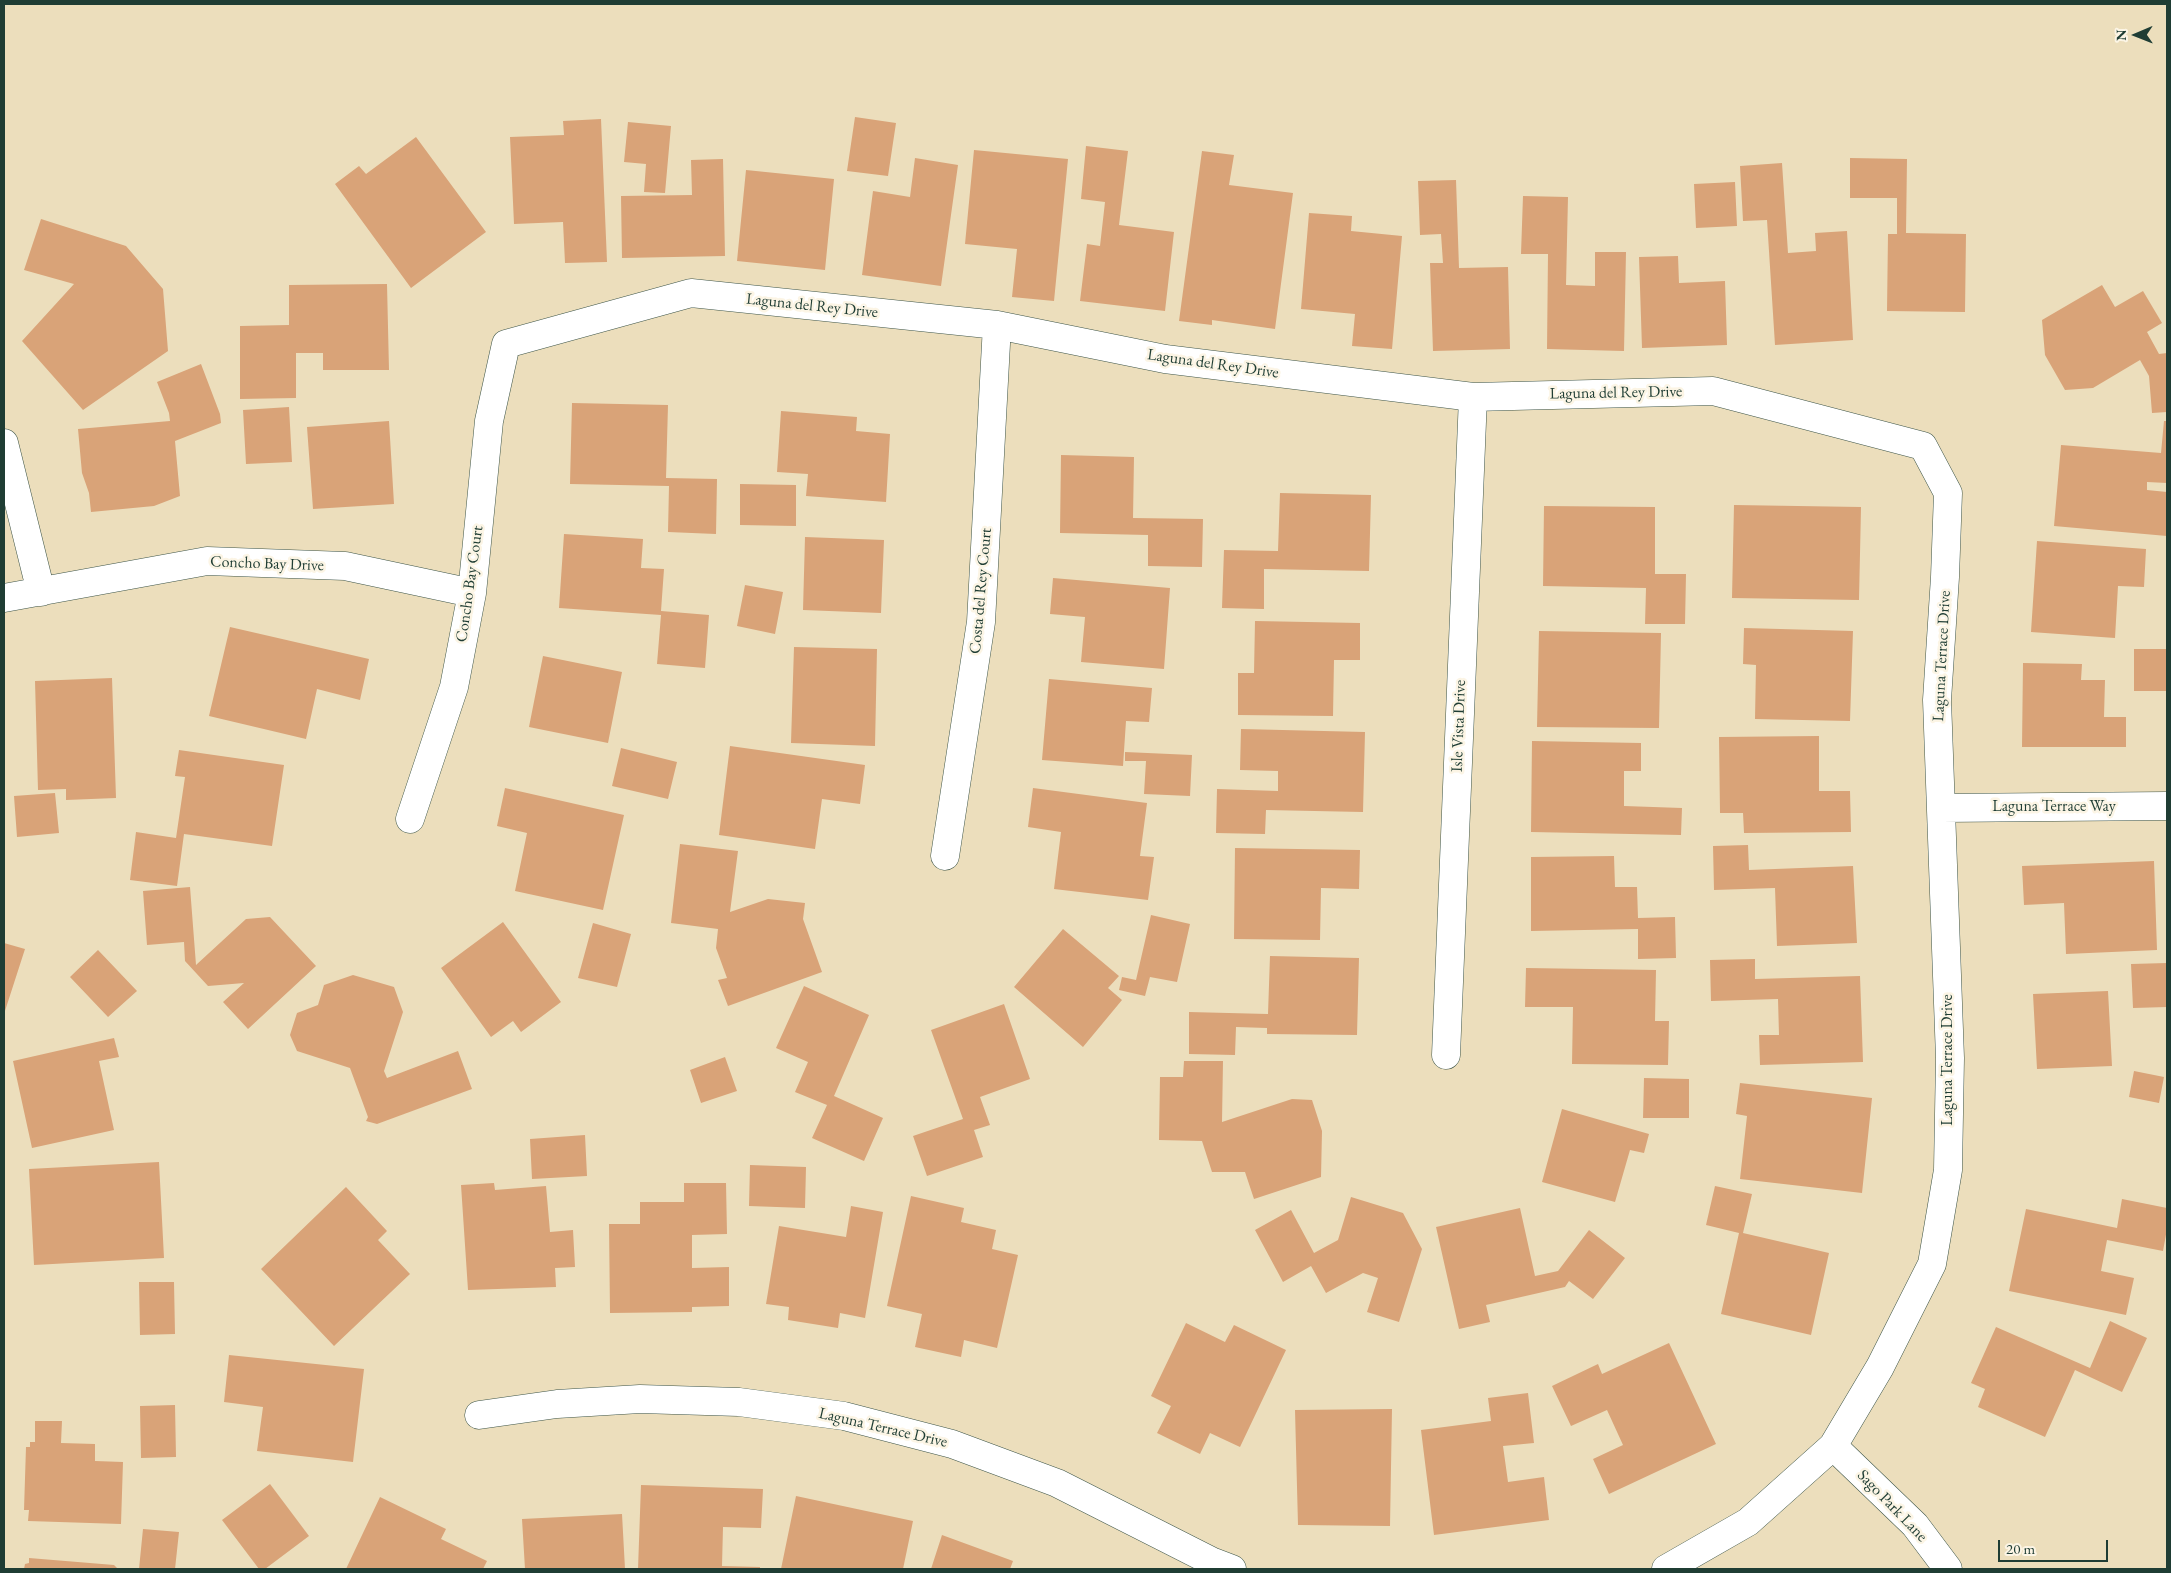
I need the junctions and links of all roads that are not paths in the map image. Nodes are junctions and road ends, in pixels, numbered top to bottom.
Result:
1 (997, 325) junction
2 (506, 344) joint
3 (1473, 397) junction
4 (4, 443) edge
5 (1922, 446) joint
6 (41, 592) junction
7 (472, 593) junction
8 (4, 598) edge
9 (2167, 806) edge
10 (1942, 808) junction
11 (410, 819) dead end
12 (945, 856) dead end
13 (1446, 1055) dead end
14 (479, 1415) dead end
15 (1833, 1446) junction
16 (1232, 1569) edge
17 (1666, 1569) edge
18 (1948, 1569) edge

1 - 2 street, Laguna del Rey Drive
1 - 3 street, Laguna del Rey Drive
1 - 12 street, Costa del Rey Court
2 - 7 street, Concho Bay Court
3 - 5 street, Laguna del Rey Drive
3 - 13 street, Isle Vista Drive
4 - 6 street
5 - 10 street, Laguna Terrace Drive
6 - 7 street, Concho Bay Drive
6 - 8 street, Concho Bay Drive
7 - 11 street, Concho Bay Court
9 - 10 street, Laguna Terrace Way
10 - 15 street, Laguna Terrace Drive
14 - 16 street, Laguna Terrace Drive
15 - 17 street, Laguna Terrace Drive
15 - 18 street, Sago Park Lane

